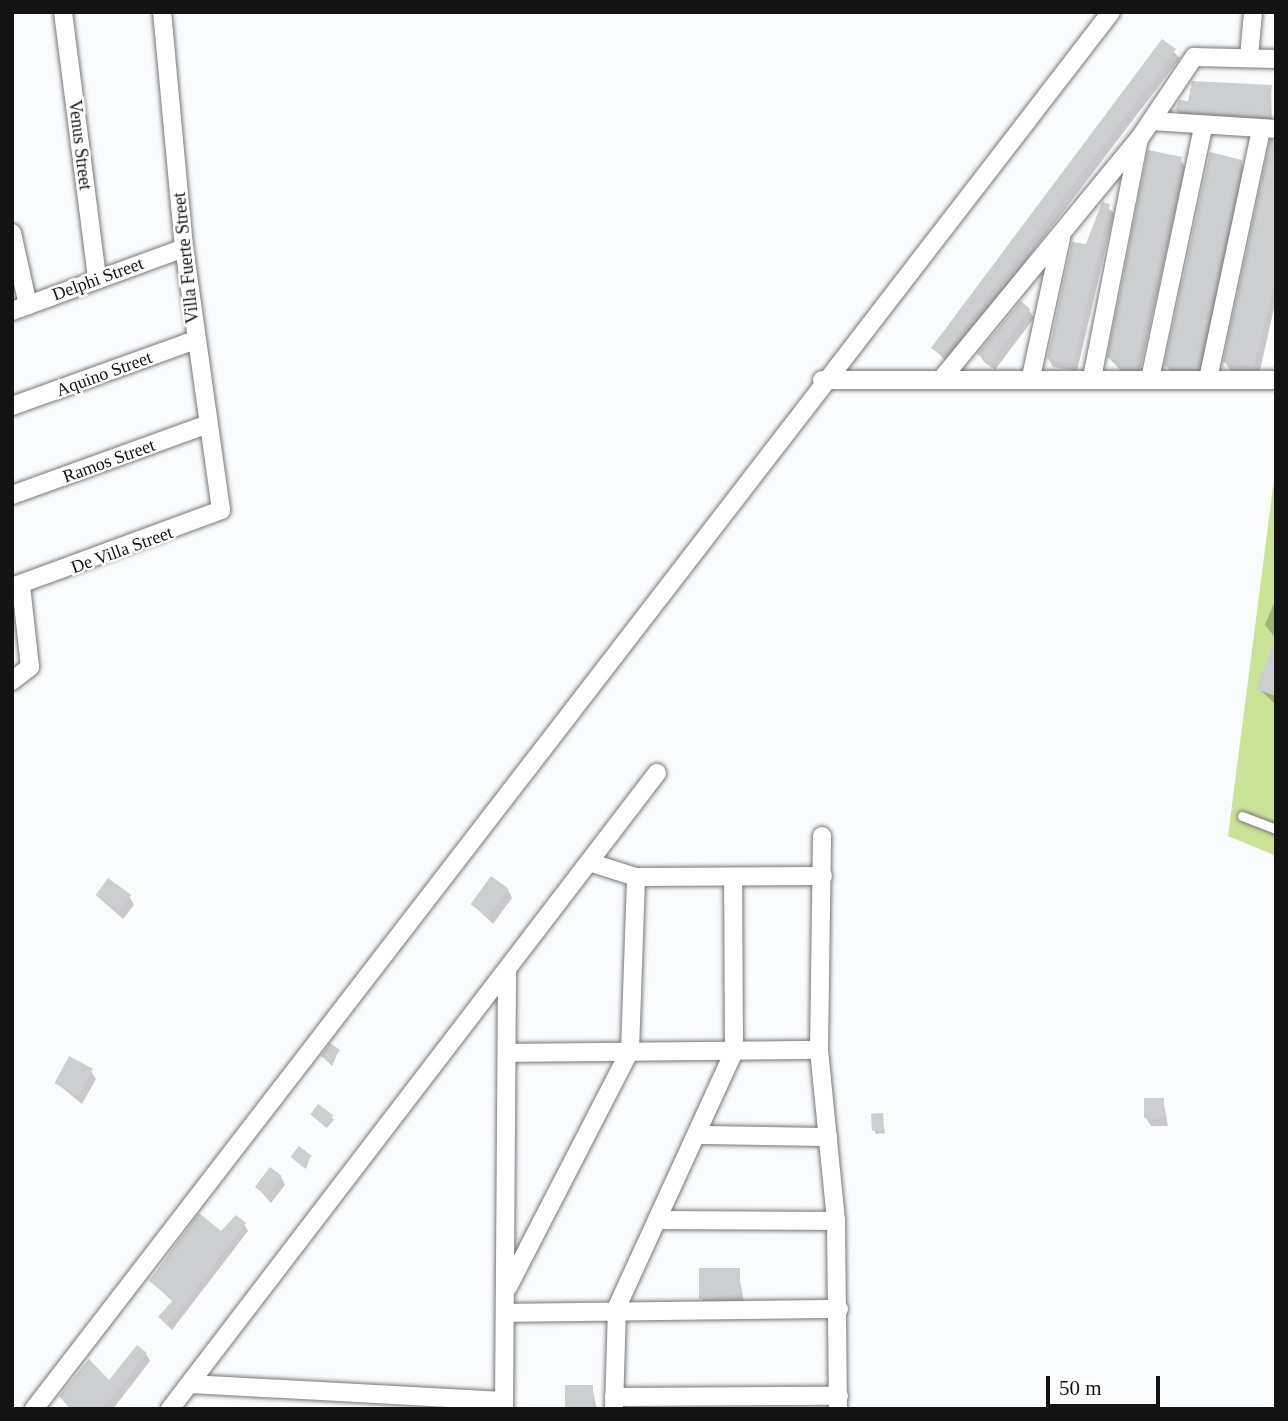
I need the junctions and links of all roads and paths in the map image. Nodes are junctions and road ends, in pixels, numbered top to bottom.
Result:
1 (63, 12) edge
2 (162, 12) edge
3 (1111, 12) edge
4 (1254, 12) edge
5 (1249, 57) junction
6 (1276, 60) edge
7 (1152, 121) junction
8 (1203, 128) junction
9 (1268, 129) edge
10 (1139, 139) junction
11 (12, 233) edge
12 (1062, 234) junction
13 (184, 248) junction
14 (97, 277) junction
15 (20, 308) edge
16 (195, 340) junction
17 (1275, 375) edge
18 (944, 376) junction
19 (1031, 377) junction
20 (1092, 378) junction
21 (1150, 379) junction
22 (1208, 379) junction
23 (822, 380) junction
24 (12, 406) edge
25 (205, 425) junction
26 (12, 495) edge
27 (222, 502) joint
28 (16, 587) edge
29 (12, 681) edge
30 (657, 773) dead end
31 (1242, 816) dead end
32 (1276, 829) edge
33 (822, 836) dead end
34 (592, 863) junction
35 (823, 876) junction
36 (636, 877) junction
37 (733, 881) junction
38 (507, 973) junction
39 (819, 1050) junction
40 (630, 1051) junction
41 (734, 1052) junction
42 (508, 1053) junction
43 (700, 1135) junction
44 (828, 1137) junction
45 (661, 1220) junction
46 (836, 1221) junction
47 (508, 1287) junction
48 (617, 1307) junction
49 (839, 1309) junction
50 (506, 1313) junction
51 (190, 1384) junction
52 (614, 1403) edge
53 (839, 1403) edge
54 (504, 1405) edge
55 (34, 1409) edge
56 (170, 1409) edge

1 - 14 street, Venus Street
2 - 13 street, Villa Fuerte Street
3 - 23 street
4 - 5 street
5 - 6 street
5 - 7 street
7 - 8 street
7 - 10 street
8 - 9 street
8 - 21 street
9 - 22 street
10 - 12 street
10 - 20 street
11 - 15 street
12 - 18 street
12 - 19 street
13 - 14 street, Delphi Street
13 - 16 street, Villa Fuerte Street
14 - 15 street, Delphi Street
16 - 24 street, Aquino Street
16 - 25 street, Villa Fuerte Street
17 - 22 street
18 - 19 street
18 - 23 street
19 - 20 street
20 - 21 street
21 - 22 street
23 - 55 street
25 - 26 street, Ramos Street
25 - 27 street, Villa Fuerte Street
27 - 28 street, De Villa Street
28 - 29 street
30 - 34 street
31 - 32 lane
33 - 35 street
34 - 36 street
34 - 38 street
35 - 37 street
35 - 39 street
36 - 37 street
36 - 40 street
37 - 41 street
38 - 42 street
38 - 51 street
39 - 41 street
39 - 44 street
40 - 41 street
40 - 42 street
40 - 47 street
41 - 43 street
42 - 47 street
43 - 44 street
43 - 45 street
44 - 46 street
45 - 46 street
45 - 48 street
46 - 49 street
47 - 50 street
48 - 49 street
48 - 50 street
48 - 52 street
49 - 53 street
50 - 54 street
51 - 54 street
51 - 56 street
52 - 53 street

